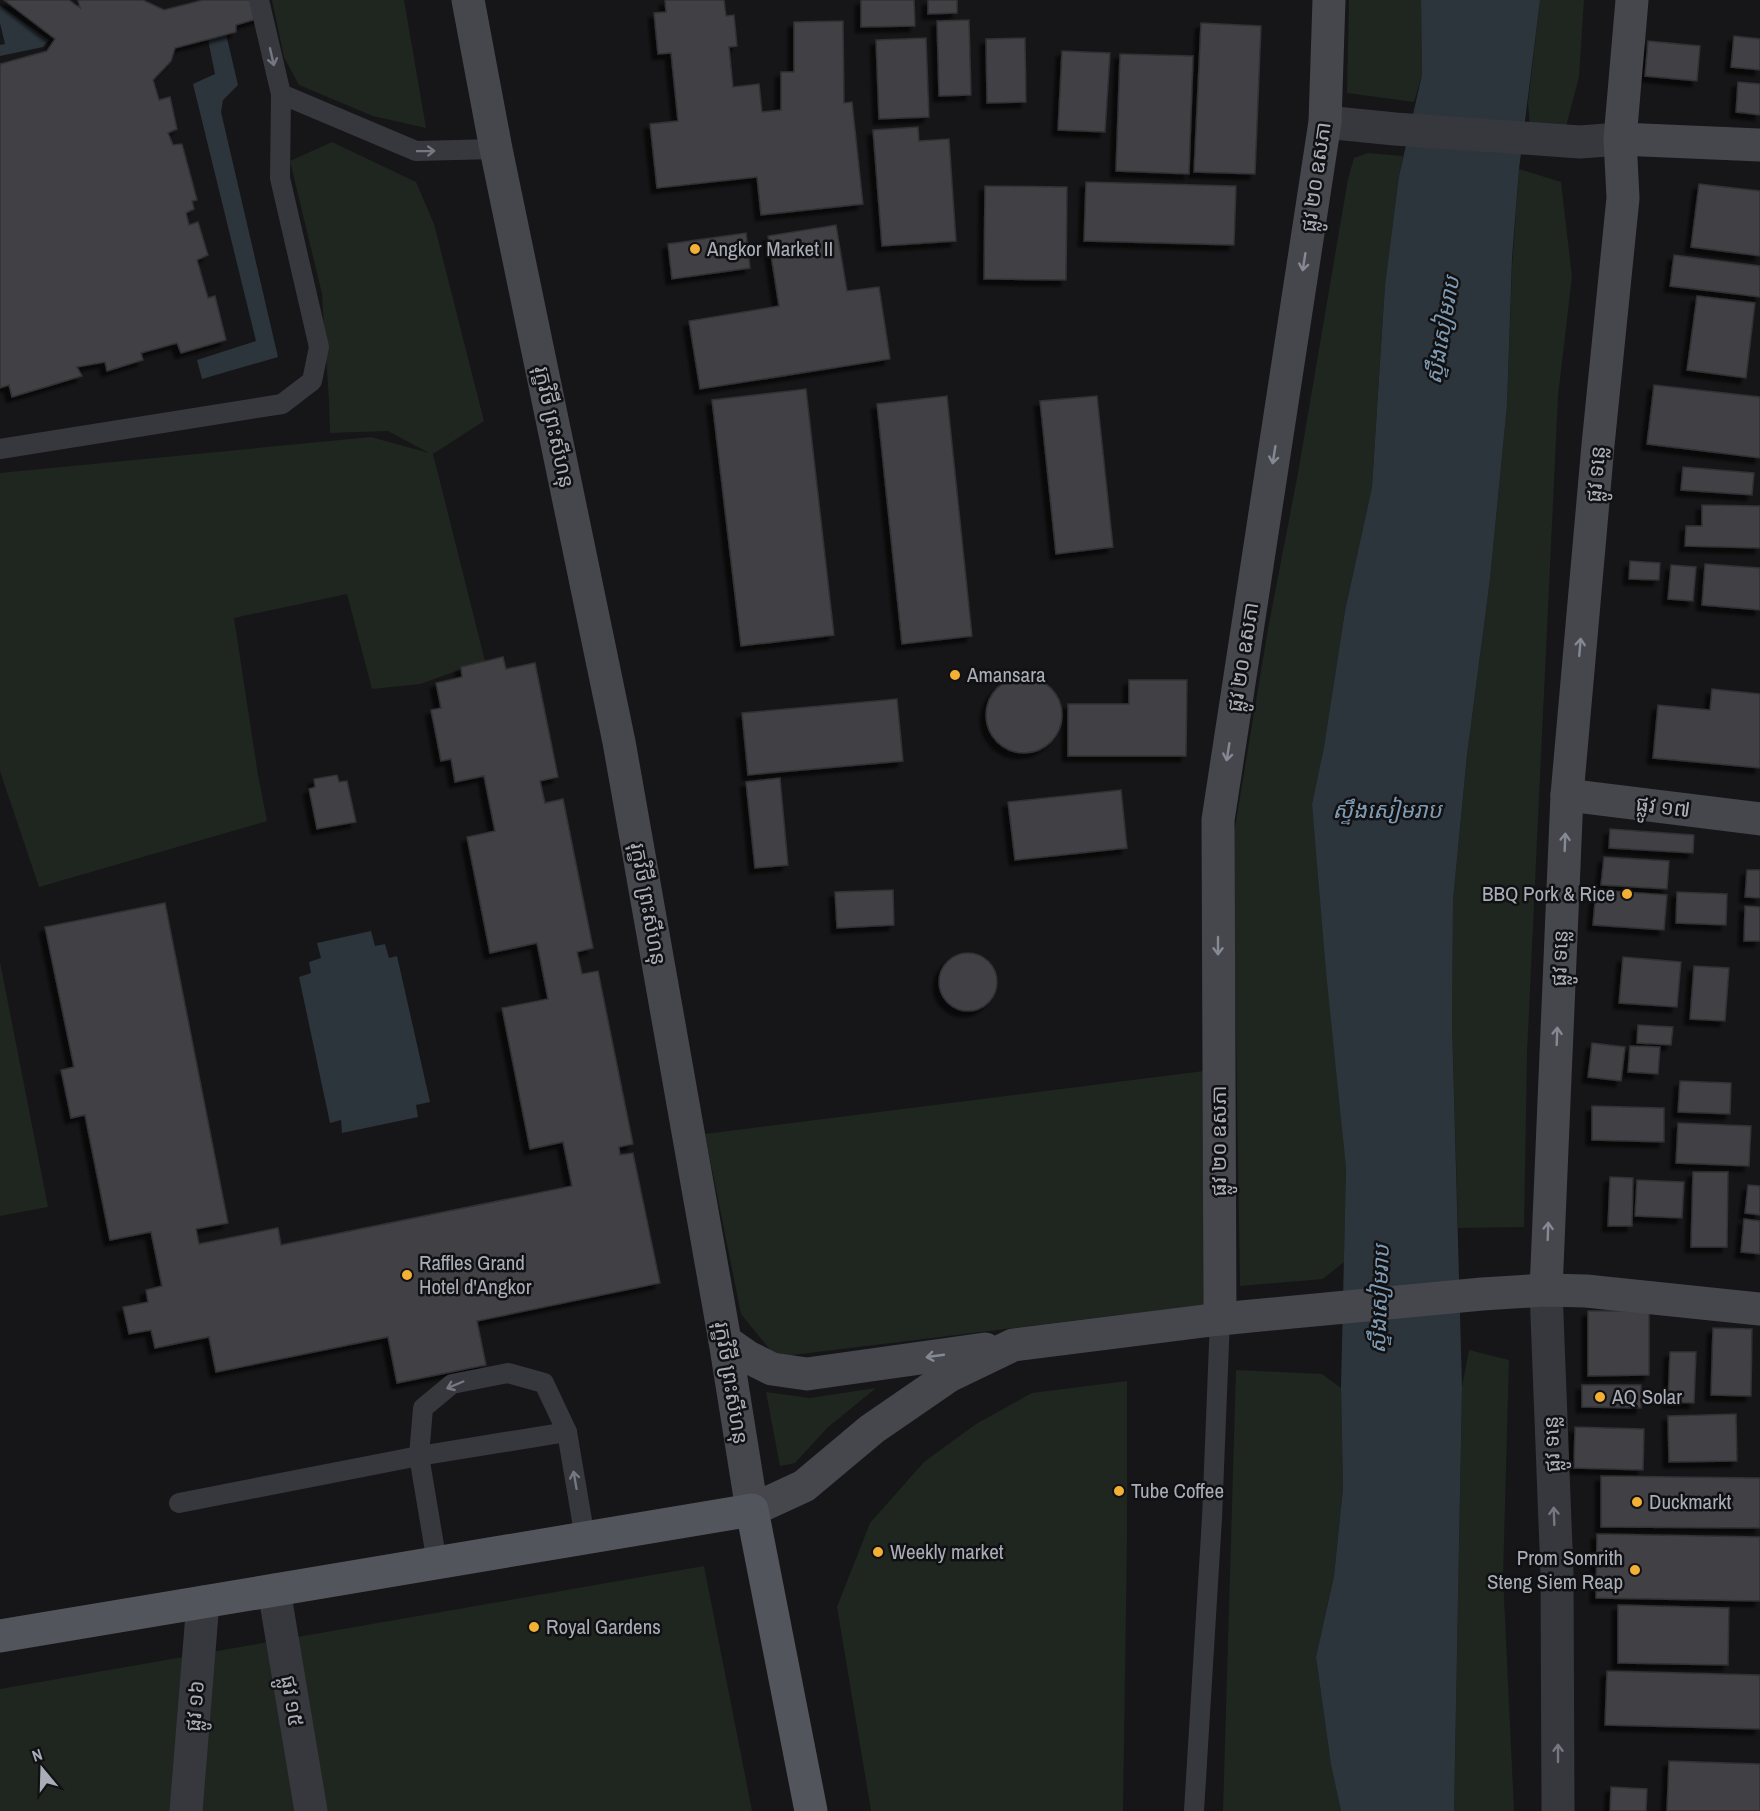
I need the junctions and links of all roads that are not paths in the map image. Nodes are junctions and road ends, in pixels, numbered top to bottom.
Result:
1 (259, 0) edge
2 (468, 0) edge
3 (1329, 0) edge
4 (1632, 0) edge
5 (281, 94) junction
6 (1325, 122) junction
7 (1620, 140) junction
8 (1760, 145) edge
9 (496, 149) junction
10 (0, 449) edge
11 (1567, 795) junction
12 (1760, 819) edge
13 (1546, 1290) junction
14 (1760, 1309) edge
15 (1220, 1319) junction
16 (724, 1341) junction
17 (1013, 1345) junction
18 (567, 1432) junction
19 (419, 1456) junction
20 (179, 1503) dead end
21 (752, 1510) junction
22 (585, 1538) junction
23 (437, 1563) junction
24 (274, 1590) junction
25 (203, 1602) junction
26 (0, 1636) edge
27 (186, 1811) edge
28 (311, 1811) edge
29 (811, 1811) edge
30 (1194, 1811) edge
31 (1558, 1811) edge

1 -> 5 lane
2 - 9 street, រុក្ខវិថី ព្រះសីហនុ
3 - 6 street, ផ្លូវ ២០ ឧសភា
4 - 7 street, ផ្លូវ ទន្លេ
5 -> 9 lane
5 - 10 lane
6 - 7 street
6 -> 15 street, ផ្លូវ ២០ ឧសភា
7 - 8 street
11 -> 7 street, ផ្លូវ ទន្លេ
9 - 16 street, រុក្ខវិថី ព្រះសីហនុ
11 - 12 street, ផ្លូវ ១៧
13 -> 11 street, ផ្លូវ ទន្លេ
13 - 14 street
13 - 15 street
31 -> 13 street, ផ្លូវ ទន្លេ
15 - 17 street
15 - 30 lane
17 -> 16 street
16 - 21 street, រុក្ខវិថី ព្រះសីហនុ
17 - 21 street
18 - 19 lane
18 -> 19 lane
22 -> 18 lane
19 - 20 lane
19 - 23 lane
21 - 22 main road
21 - 29 main road, រុក្ខវិថី ព្រះសីហនុ
22 - 23 main road
23 - 24 main road
24 - 25 main road
24 - 28 street, ផ្លូវ ១៥
25 - 26 main road
25 - 27 street, ផ្លូវ ១៦

